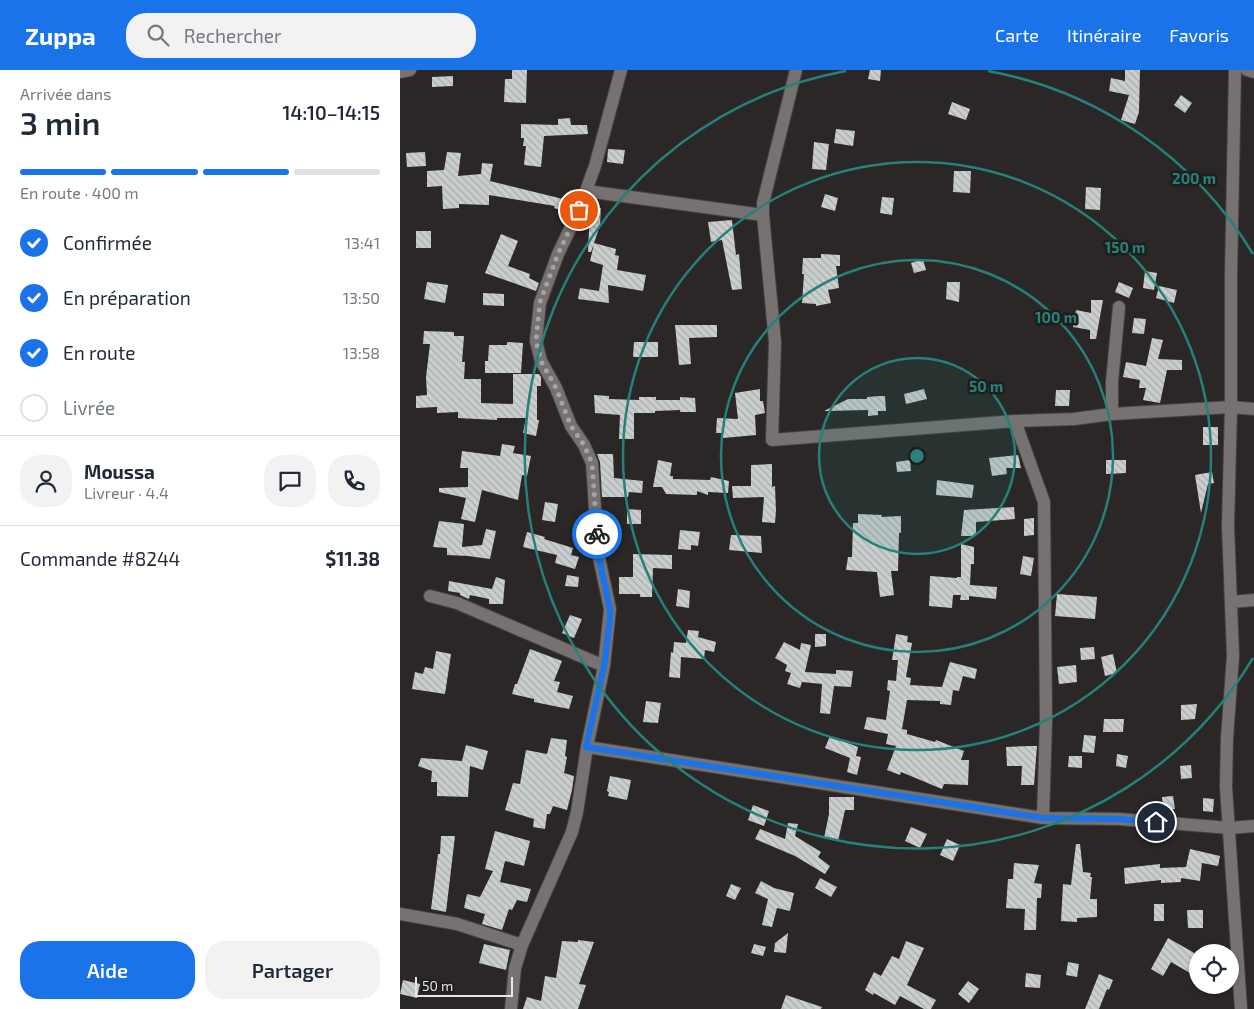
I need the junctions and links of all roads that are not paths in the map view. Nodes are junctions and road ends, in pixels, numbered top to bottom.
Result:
1 (410, 70) edge
2 (622, 70) edge
3 (796, 70) edge
4 (1235, 70) edge
5 (1247, 70) edge
6 (400, 72) edge
7 (1254, 72) edge
8 (586, 191) junction
9 (763, 215) junction
10 (1119, 307) dead end
11 (1231, 407) junction
12 (1254, 408) edge
13 (1112, 414) junction
14 (1015, 420) junction
15 (430, 596) dead end
16 (1254, 600) edge
17 (1231, 602) junction
18 (604, 666) junction
19 (586, 747) junction
20 (1043, 818) junction
21 (1254, 826) edge
22 (1230, 828) junction
23 (400, 914) edge
24 (522, 945) junction
25 (512, 1009) edge
26 (1241, 1009) edge

1 - 6 street
2 - 8 street
3 - 9 street
4 - 11 street
5 - 7 street
8 - 9 street
8 - 18 street
9 - 14 street
10 - 13 street
11 - 12 street
11 - 13 street
11 - 17 street
13 - 14 street
14 - 20 street
15 - 18 street
16 - 17 street
17 - 22 street
18 - 19 street
19 - 20 street
19 - 24 street
20 - 22 street
21 - 22 street
22 - 26 street
23 - 24 street
24 - 25 street

